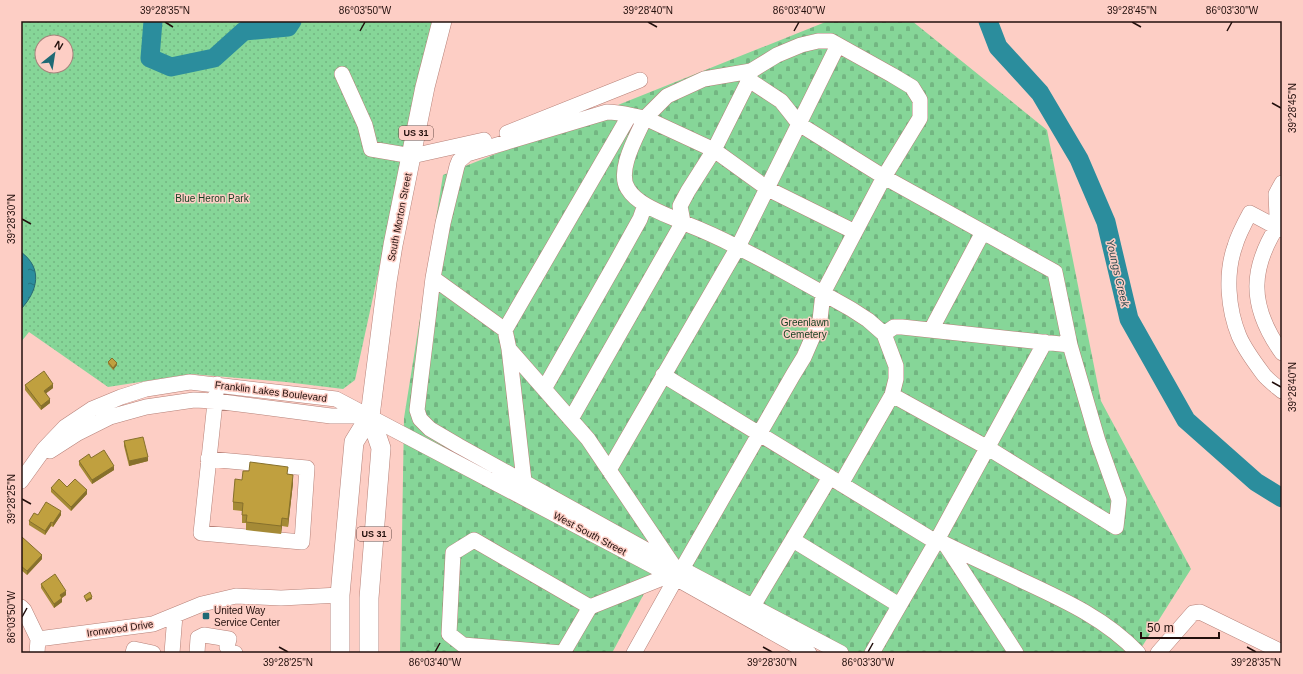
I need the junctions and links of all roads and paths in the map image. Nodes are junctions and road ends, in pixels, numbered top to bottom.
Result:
1 (442, 21) edge
2 (838, 45) junction
3 (342, 74) dead end
4 (750, 75) junction
5 (640, 80) dead end
6 (629, 116) junction
7 (645, 118) junction
8 (799, 124) junction
9 (714, 150) junction
10 (412, 156) junction
11 (884, 177) junction
12 (1282, 183) edge
13 (768, 188) junction
14 (645, 205) junction
15 (683, 222) junction
16 (1280, 225) edge
17 (855, 232) junction
18 (983, 232) junction
19 (738, 247) junction
20 (433, 278) junction
21 (823, 293) junction
22 (505, 330) junction
23 (931, 330) junction
24 (884, 334) junction
25 (1045, 342) junction
26 (1070, 345) junction
27 (509, 349) junction
28 (1282, 353) edge
29 (663, 375) junction
30 (217, 384) junction
31 (544, 389) junction
32 (1282, 391) edge
33 (279, 392) junction
34 (892, 395) junction
35 (215, 401) junction
36 (276, 409) junction
37 (370, 416) junction
38 (571, 419) junction
39 (759, 434) junction
40 (988, 448) junction
41 (208, 459) junction
42 (32, 465) junction
43 (609, 470) junction
44 (21, 481) edge
45 (836, 481) junction
46 (524, 482) junction
47 (793, 540) junction
48 (940, 543) junction
49 (675, 572) junction
50 (340, 596) junction
51 (899, 605) junction
52 (753, 606) junction
53 (21, 607) edge
54 (590, 607) junction
55 (175, 615) junction
56 (38, 646) edge
57 (802, 651) edge
58 (1282, 652) edge
59 (133, 653) edge
60 (153, 653) edge
61 (172, 653) edge
62 (197, 653) edge
63 (235, 653) edge
64 (340, 653) edge
65 (369, 653) edge
66 (563, 653) edge
67 (634, 653) edge
68 (841, 653) edge
69 (872, 653) edge
70 (1016, 653) edge
71 (1138, 653) edge
72 (1158, 653) edge

1 - 10 main road, South Morton Street / US 31
2 - 4 street
2 - 8 street
2 - 11 street
3 - 10 street
4 - 7 street
4 - 8 street
4 - 9 street
5 - 10 street
6 - 7 street
6 - 20 street
6 - 22 street
7 - 9 street
7 - 14 street
8 - 11 street
8 - 13 street
9 - 13 street
9 - 15 street
10 - 37 main road, South Morton Street / US 31
11 - 17 street
11 - 18 street
12 - 16 street
13 - 17 street
13 - 19 street
14 - 15 street
14 - 31 street
15 - 19 street
15 - 38 street
16 - 28 street
16 - 32 street
17 - 21 street
18 - 23 street
18 - 26 street
19 - 21 street
19 - 29 street
20 - 22 street
20 - 46 street
21 - 24 street
21 - 39 street
22 - 27 street
23 - 24 street
23 - 25 street
24 - 34 street
25 - 26 street
25 - 40 street
26 - 40 street
27 - 31 street
27 - 46 street
29 - 39 street
29 - 43 street
30 - 33 street, Franklin Lakes Boulevard
30 - 35 street
30 - 42 street, Franklin Lakes Boulevard
31 - 38 street
33 - 36 street
33 - 37 street, Franklin Lakes Boulevard
34 - 40 street
34 - 45 street
35 - 36 street, Franklin Lakes Boulevard
35 - 41 street
35 - 42 street, Franklin Lakes Boulevard
36 - 37 street, Franklin Lakes Boulevard
37 - 49 street, West South Street
37 - 50 main road, US 31
37 - 65 main road, US 31
38 - 43 street
39 - 45 street
39 - 49 street
40 - 48 street
41 - 41 street
42 - 44 street, Franklin Lakes Boulevard
43 - 49 street
45 - 47 street
45 - 48 street
46 - 49 street
47 - 51 street
47 - 52 street
48 - 51 street
48 - 70 street
48 - 71 street
49 - 52 street
49 - 54 street
49 - 57 street, West South Street
49 - 67 street
50 - 55 street, Ironwood Drive
50 - 64 main road, US 31
51 - 69 street
52 - 68 street
53 - 56 street
54 - 66 street
54 - 66 street
55 - 56 street, Ironwood Drive
55 - 61 street
58 - 72 street
59 - 60 street
62 - 63 street

